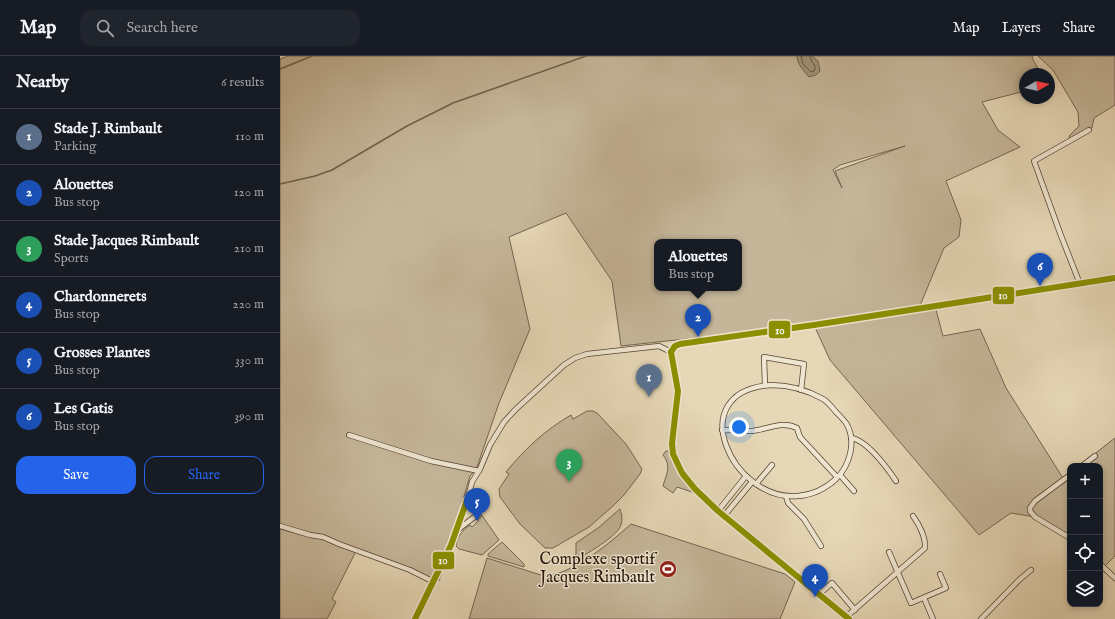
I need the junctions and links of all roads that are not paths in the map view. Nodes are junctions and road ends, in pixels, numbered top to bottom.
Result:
1 (1089, 130) dead end
2 (1115, 278) edge
3 (1080, 284) junction
4 (671, 352) junction
5 (765, 385) junction
6 (801, 390) junction
7 (722, 430) junction
8 (349, 435) dead end
9 (851, 438) junction
10 (1095, 456) dead end
11 (1086, 463) edge
12 (772, 465) dead end
13 (479, 470) junction
14 (746, 476) junction
15 (838, 476) junction
16 (1067, 477) edge
17 (896, 481) dead end
18 (754, 483) junction
19 (854, 491) dead end
20 (786, 496) junction
21 (467, 500) junction
22 (718, 511) junction
23 (724, 516) junction
24 (913, 516) dead end
25 (280, 526) edge
26 (456, 531) junction
27 (1067, 536) edge
28 (821, 546) dead end
29 (889, 552) dead end
30 (1103, 567) edge
31 (1031, 570) dead end
32 (898, 572) junction
33 (940, 574) dead end
34 (1115, 578) edge
35 (434, 582) junction
36 (818, 595) junction
37 (924, 598) junction
38 (855, 610) junction
39 (847, 618) edge
40 (415, 619) edge
41 (933, 619) edge
42 (981, 619) edge

1 - 3 street
2 - 3 street
3 - 4 street
4 - 13 street
4 - 22 street
5 - 6 street
5 - 6 street
5 - 7 street
6 - 9 street
7 - 14 street
7 - 15 street
8 - 13 street
9 - 15 street
9 - 17 street
10 - 11 street
12 - 18 street
13 - 21 street
14 - 18 street
14 - 22 street
15 - 19 street
15 - 20 street
16 - 27 street
18 - 20 street
18 - 23 street
20 - 28 street
21 - 26 street
21 - 26 street
22 - 23 street
23 - 36 street
24 - 32 street
25 - 35 street
26 - 35 street
29 - 32 street
30 - 34 street
31 - 42 street
32 - 37 street
32 - 38 street
33 - 37 street
35 - 40 street
36 - 38 street
36 - 39 street
37 - 41 street
38 - 39 street

